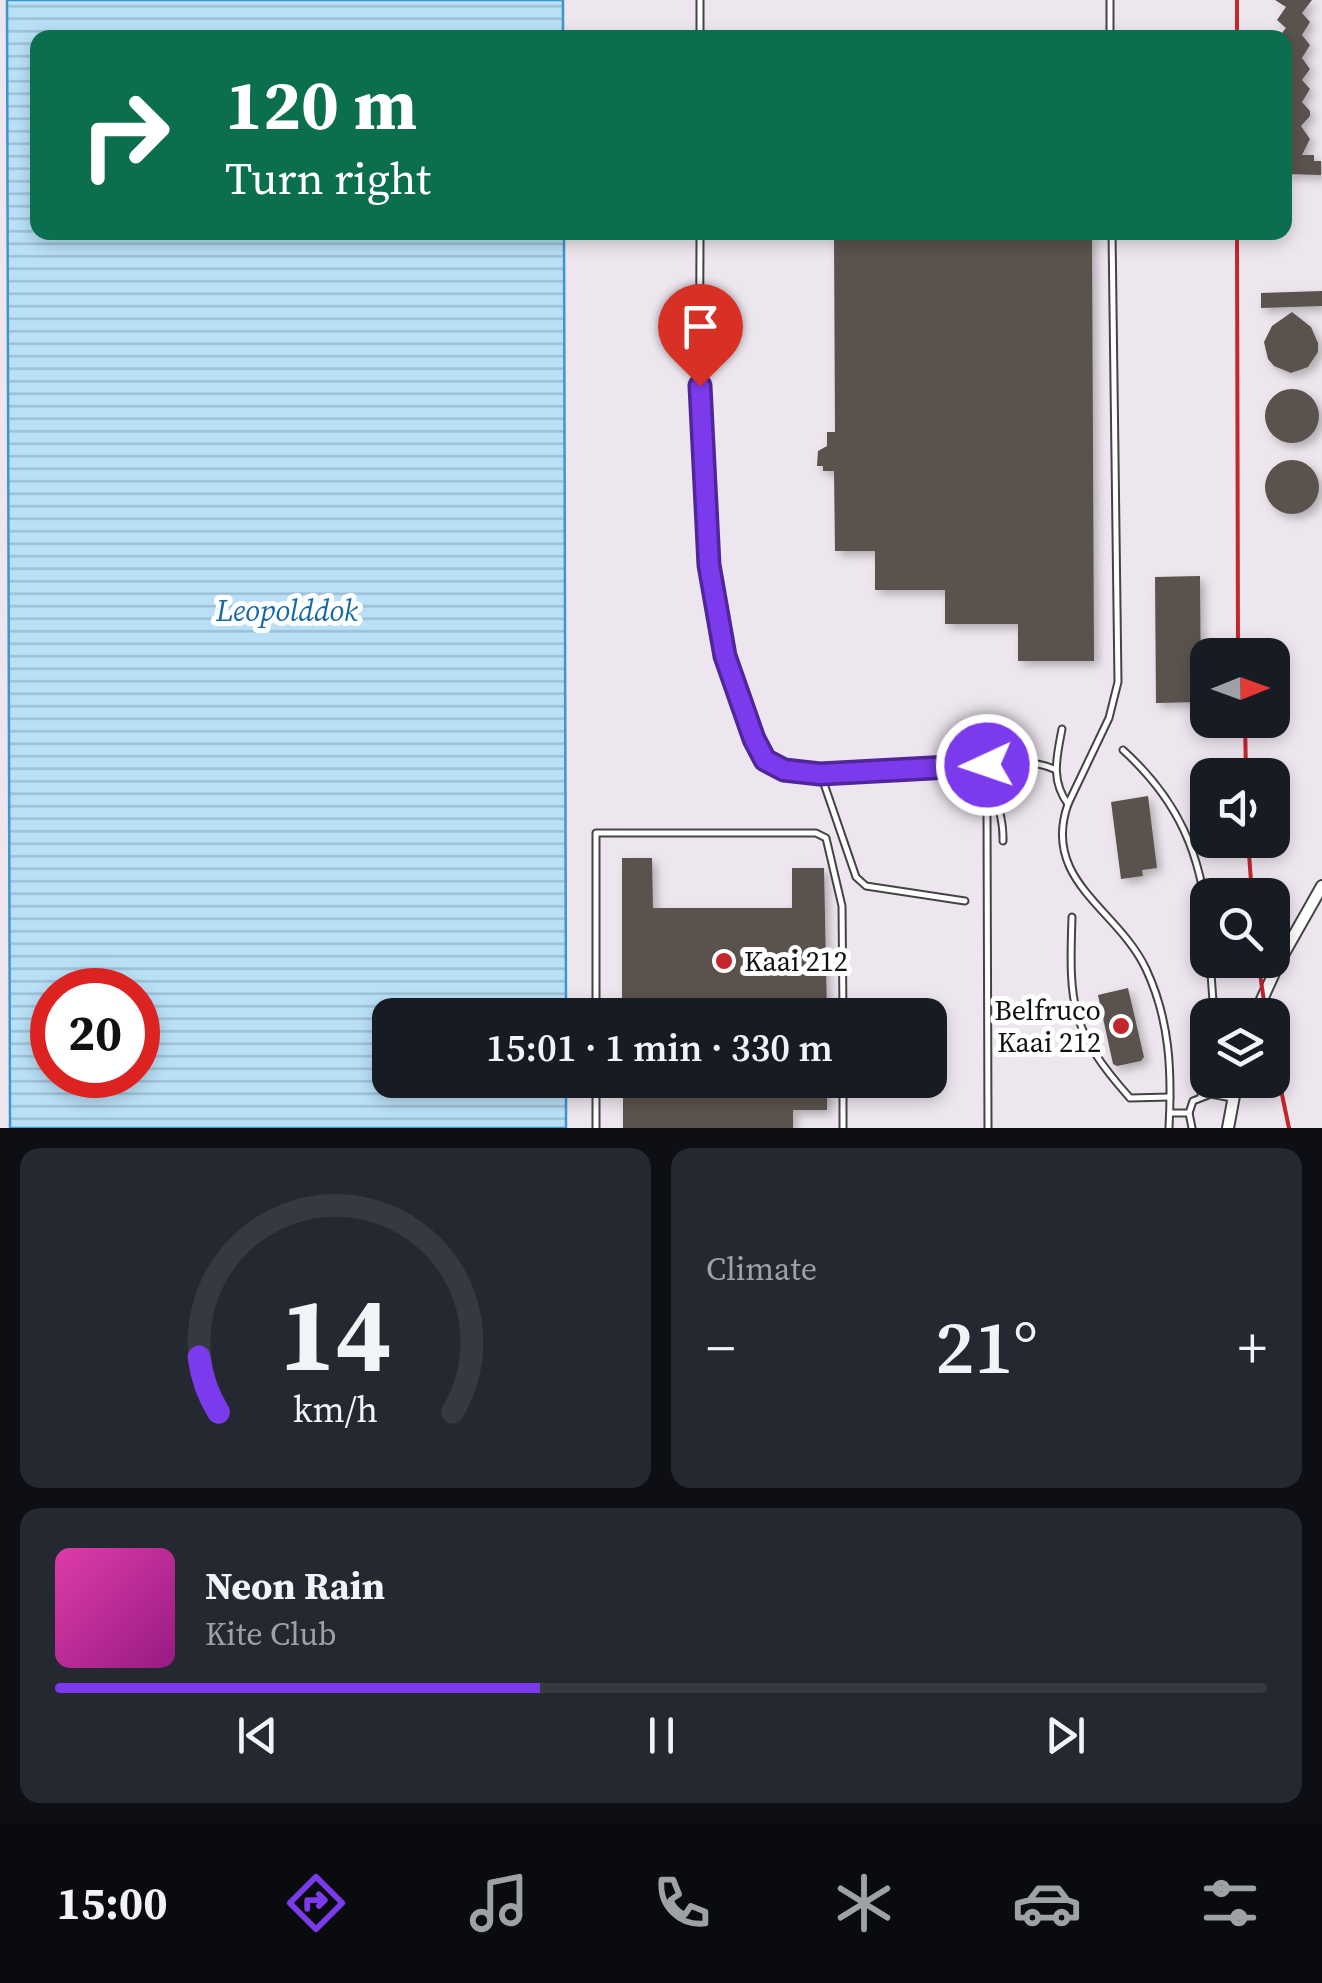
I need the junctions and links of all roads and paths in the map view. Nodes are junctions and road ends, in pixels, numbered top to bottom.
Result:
1 (700, 0) edge
2 (1110, 0) edge
3 (700, 30) edge
4 (1110, 30) edge
5 (700, 240) edge
6 (1112, 240) edge
7 (1062, 729) dead end
8 (1123, 750) dead end
9 (987, 765) junction
10 (1054, 770) junction
11 (820, 774) junction
12 (993, 795) junction
13 (1068, 804) junction
14 (1004, 841) dead end
15 (1200, 878) edge
16 (1322, 886) edge
17 (965, 901) dead end
18 (1072, 917) dead end
19 (596, 998) edge
20 (842, 998) edge
21 (1262, 998) edge
22 (1170, 1097) junction
23 (596, 1098) edge
24 (843, 1098) edge
25 (1197, 1098) edge
26 (1232, 1098) edge
27 (1189, 1113) junction
28 (1170, 1114) junction
29 (596, 1128) edge
30 (844, 1128) edge
31 (988, 1128) edge
32 (1170, 1128) edge
33 (1192, 1128) edge
34 (1228, 1128) edge

1 - 3 lane
2 - 4 lane
5 - 11 lane
6 - 13 lane
7 - 10 lane
8 - 15 lane
9 - 10 lane
9 - 11 lane
9 - 12 lane
10 - 13 lane
11 - 17 lane
12 - 14 lane
12 - 31 lane
13 - 22 lane
16 - 21 street
18 - 22 lane
19 - 20 lane
22 - 28 lane
23 - 29 lane
24 - 30 lane
25 - 27 lane
26 - 34 street
27 - 28 lane
27 - 33 lane
28 - 32 lane

